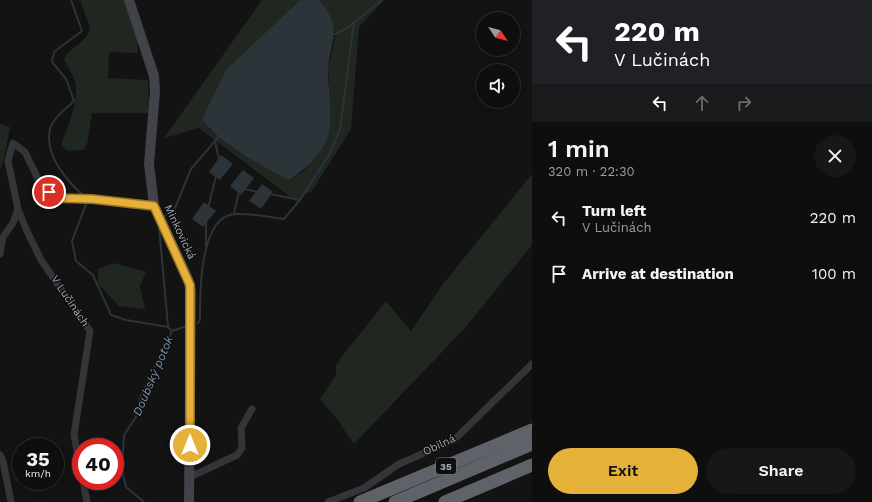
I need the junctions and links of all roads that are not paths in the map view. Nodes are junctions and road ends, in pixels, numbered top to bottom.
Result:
1 (129, 0) edge
2 (154, 206) junction
3 (18, 209) junction
4 (0, 254) edge
5 (532, 364) edge
6 (252, 409) dead end
7 (532, 430) edge
8 (75, 438) edge
9 (532, 444) edge
10 (0, 455) edge
11 (532, 465) edge
12 (190, 477) junction
13 (85, 490) edge
14 (11, 502) edge
15 (87, 502) edge
16 (189, 502) edge
17 (328, 502) edge
18 (360, 502) edge
19 (395, 502) edge
20 (445, 502) edge

1 - 2 street, Minkovická
2 - 3 street, V Lučinách
2 - 12 street, Minkovická
3 - 4 street
3 - 8 street, V Lučinách
5 - 17 street, Obilná
6 - 12 street
7 - 18 highway, 35
9 - 19 highway, 35
10 - 14 street
11 - 20 highway
12 - 16 street, Minkovická
13 - 15 street

